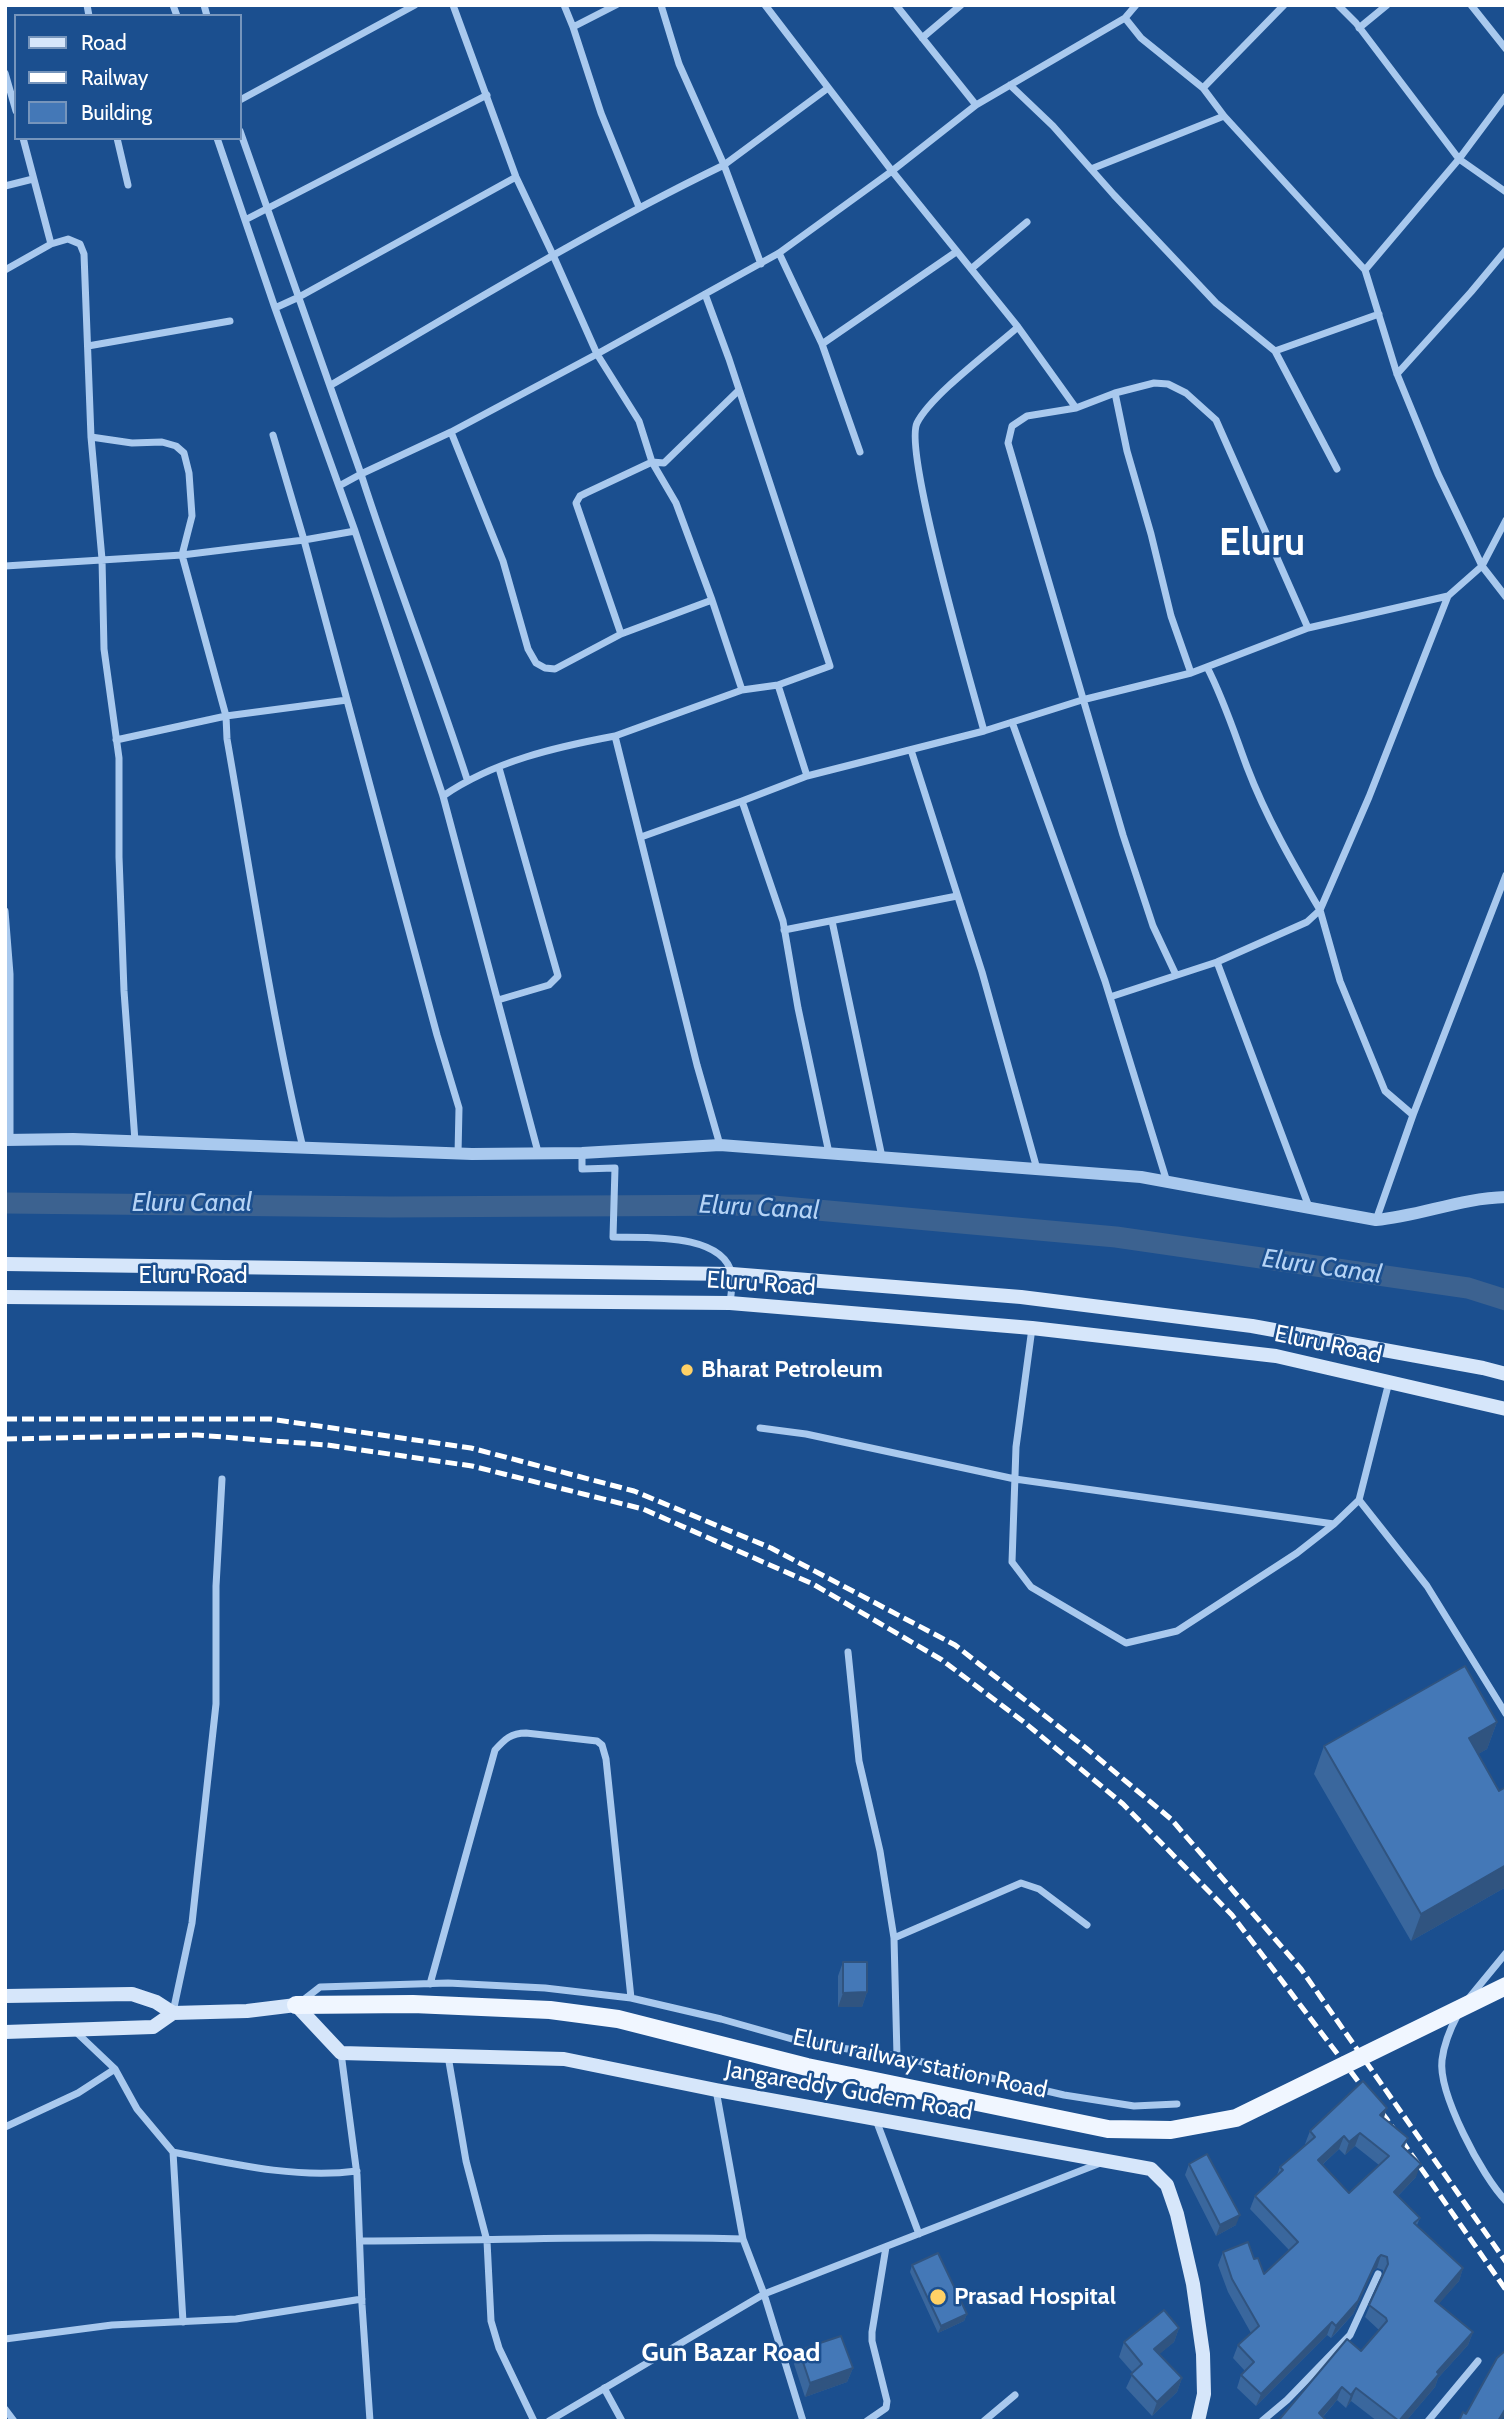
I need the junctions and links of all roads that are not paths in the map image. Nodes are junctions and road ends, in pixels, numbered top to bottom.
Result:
1 (415, 5) edge
2 (453, 5) edge
3 (564, 5) edge
4 (616, 5) edge
5 (661, 5) edge
6 (765, 5) edge
7 (896, 5) edge
8 (961, 5) edge
9 (1136, 5) edge
10 (1284, 5) edge
11 (1338, 5) edge
12 (1387, 5) edge
13 (1471, 5) edge
14 (1125, 18) junction
15 (573, 26) junction
16 (1359, 28) junction
17 (922, 38) junction
18 (1506, 49) edge
19 (5, 74) edge
20 (1010, 85) junction
21 (828, 88) junction
22 (1203, 88) junction
23 (8, 91) edge
24 (487, 94) junction
25 (1506, 96) edge
26 (242, 99) edge
27 (976, 105) junction
28 (1224, 116) junction
29 (242, 137) edge
30 (23, 140) edge
31 (117, 140) edge
32 (218, 140) edge
33 (1459, 159) junction
34 (724, 166) junction
35 (1091, 169) junction
36 (891, 171) junction
37 (516, 177) junction
38 (33, 179) junction
39 (128, 185) dead end
40 (5, 186) edge
41 (1506, 192) edge
42 (639, 207) junction
43 (267, 210) junction
44 (245, 220) junction
45 (1027, 222) dead end
46 (51, 244) junction
47 (1506, 250) edge
48 (956, 252) junction
49 (779, 253) junction
50 (553, 255) junction
51 (761, 264) junction
52 (971, 269) junction
53 (5, 270) edge
54 (1365, 270) junction
55 (705, 294) junction
56 (299, 297) junction
57 (275, 308) junction
58 (1379, 314) junction
59 (230, 321) dead end
60 (1018, 327) junction
61 (822, 344) junction
62 (88, 346) junction
63 (1275, 351) junction
64 (597, 354) junction
65 (1397, 373) junction
66 (331, 385) junction
67 (739, 390) junction
68 (1115, 393) junction
69 (1076, 408) junction
70 (451, 432) junction
71 (273, 435) dead end
72 (92, 437) junction
73 (860, 452) dead end
74 (652, 462) junction
75 (1338, 469) dead end
76 (361, 474) junction
77 (339, 486) junction
78 (1506, 520) edge
79 (355, 531) junction
80 (304, 540) junction
81 (182, 555) junction
82 (102, 559) junction
83 (5, 566) edge
84 (1482, 566) junction
85 (1448, 596) junction
86 (1506, 597) edge
87 (712, 600) junction
88 (1308, 628) junction
89 (621, 634) junction
90 (1208, 667) junction
91 (1191, 673) junction
92 (778, 685) junction
93 (742, 690) junction
94 (347, 700) junction
95 (1082, 700) junction
96 (226, 716) junction
97 (1013, 722) junction
98 (984, 731) junction
99 (615, 736) junction
100 (116, 740) junction
101 (911, 750) junction
102 (499, 768) junction
103 (807, 776) junction
104 (467, 779) junction
105 (443, 796) junction
106 (742, 801) junction
107 (642, 837) junction
108 (1506, 875) edge
109 (957, 896) junction
110 (1320, 910) junction
111 (5, 911) edge
112 (832, 920) junction
113 (784, 930) junction
114 (1217, 962) junction
115 (1176, 975) junction
116 (1110, 998) junction
117 (498, 1000) junction
118 (1413, 1115) junction
119 (8, 1140) edge
120 (135, 1141) junction
121 (720, 1144) junction
122 (303, 1148) junction
123 (538, 1152) junction
124 (582, 1153) junction
125 (829, 1153) junction
126 (458, 1154) junction
127 (882, 1157) junction
128 (1037, 1169) junction
129 (1167, 1182) junction
130 (1506, 1197) edge
131 (1309, 1207) junction
132 (1376, 1220) junction
133 (5, 1264) edge
134 (732, 1274) junction
135 (5, 1297) edge
136 (730, 1303) junction
137 (1032, 1328) junction
138 (1506, 1374) edge
139 (1389, 1382) junction
140 (1504, 1411) edge
141 (760, 1428) dead end
142 (222, 1479) dead end
143 (1015, 1479) junction
144 (1359, 1500) junction
145 (1334, 1524) junction
146 (848, 1652) dead end
147 (1506, 1714) edge
148 (1087, 1926) dead end
149 (894, 1938) junction
150 (1506, 1953) edge
151 (430, 1984) junction
152 (1506, 1986) edge
153 (5, 1996) edge
154 (631, 1998) junction
155 (296, 2005) junction
156 (1463, 2006) junction
157 (173, 2013) junction
158 (74, 2031) junction
159 (5, 2032) edge
160 (341, 2053) junction
161 (447, 2056) junction
162 (897, 2056) junction
163 (116, 2069) junction
164 (716, 2090) junction
165 (1177, 2104) dead end
166 (876, 2119) junction
167 (5, 2127) edge
168 (173, 2152) junction
169 (1107, 2161) junction
170 (356, 2171) junction
171 (1506, 2201) edge
172 (919, 2234) junction
173 (743, 2239) junction
174 (360, 2241) junction
175 (486, 2241) junction
176 (886, 2247) junction
177 (1378, 2274) edge
178 (764, 2294) junction
179 (362, 2299) junction
180 (183, 2322) junction
181 (5, 2339) edge
182 (1478, 2361) dead end
183 (604, 2388) junction
184 (1015, 2395) dead end
185 (5, 2409) edge
186 (14, 2421) edge
187 (370, 2421) edge
188 (534, 2421) edge
189 (549, 2421) edge
190 (622, 2421) edge
191 (803, 2421) edge
192 (867, 2421) edge
193 (984, 2421) edge
194 (1198, 2421) edge
195 (1262, 2421) edge
196 (1428, 2421) edge

1 - 26 street
2 - 24 street
3 - 15 street
4 - 15 street
5 - 34 street
6 - 21 street
7 - 17 street
8 - 17 street
9 - 14 street
10 - 22 street
11 - 16 street
12 - 16 street
13 - 18 street
14 - 20 street
14 - 22 street
15 - 42 street
16 - 33 street
17 - 27 street
19 - 23 street
20 - 27 street
20 - 35 street
21 - 34 street
21 - 36 street
22 - 28 street
24 - 37 street
24 - 43 street
25 - 33 street
27 - 36 street
28 - 35 street
28 - 54 street
29 - 43 street
30 - 38 street
31 - 39 street
32 - 44 street
33 - 41 street
33 - 54 street
34 - 42 street
34 - 51 street
35 - 63 street
36 - 48 street
36 - 49 street
37 - 50 street
37 - 56 street
38 - 40 street
38 - 46 street
42 - 50 street
43 - 44 street
43 - 56 street
44 - 57 street
45 - 52 street
46 - 53 street
46 - 62 street
47 - 65 street
48 - 52 street
48 - 61 street
49 - 51 street
49 - 61 street
50 - 64 street
50 - 66 street
51 - 55 street
52 - 60 street
54 - 58 street
55 - 64 street
55 - 67 street
56 - 57 street
56 - 66 street
57 - 77 street
58 - 63 street
58 - 65 street
59 - 62 street
60 - 69 street
60 - 98 street
61 - 73 street
62 - 72 street
63 - 75 street
64 - 70 street
64 - 74 street
65 - 84 street
66 - 76 street
67 - 74 street
67 - 92 street
68 - 69 street
68 - 88 street
68 - 91 street
69 - 95 street
70 - 76 street
70 - 89 street
71 - 80 street
72 - 81 street
72 - 82 street
74 - 87 street
74 - 89 street
76 - 77 street
76 - 104 street
77 - 79 street
78 - 84 street
79 - 80 street
79 - 105 street
80 - 81 street
80 - 94 street
81 - 82 street
81 - 96 street
82 - 83 street
82 - 100 street
84 - 85 street
84 - 86 street
85 - 88 street
85 - 110 street
87 - 89 street
87 - 93 street
88 - 90 street
90 - 91 street
90 - 110 street
91 - 95 street
92 - 93 street
92 - 103 street
93 - 99 street
94 - 96 street
94 - 126 street
95 - 97 street
95 - 115 street
96 - 100 street
96 - 122 street
97 - 98 street
97 - 116 street
98 - 101 street
99 - 102 street
99 - 107 street
100 - 120 street
101 - 103 street
101 - 109 street
102 - 104 street
102 - 117 street
103 - 106 street
104 - 105 street
105 - 117 street
106 - 107 street
106 - 113 street
107 - 121 street
108 - 118 street
109 - 112 street
109 - 128 street
110 - 114 street
110 - 118 street
111 - 119 street
112 - 113 street
112 - 127 street
113 - 125 street
114 - 115 street
114 - 131 street
115 - 116 street
116 - 129 street
117 - 123 street
118 - 132 street
119 - 120 street
120 - 122 street
121 - 124 street
121 - 125 street
122 - 126 street
123 - 124 street
123 - 126 street
124 - 134 street
125 - 127 street
127 - 128 street
128 - 129 street
129 - 131 street
130 - 132 street
131 - 132 street
133 - 134 main road, Eluru Road
134 - 136 street
134 - 138 main road, Eluru Road
135 - 136 main road, Eluru Road
136 - 137 main road, Eluru Road
137 - 139 main road, Eluru Road
137 - 143 street
139 - 140 main road, Eluru Road
139 - 144 street
141 - 143 street
142 - 157 street
143 - 145 street
143 - 145 street
144 - 145 street
144 - 147 street
146 - 149 street
148 - 149 street
149 - 162 street
150 - 156 street
151 - 154 street
151 - 154 street
151 - 155 street
152 - 156 main road, Eluru railway station Road, bridge
153 - 157 main road
154 - 162 street
155 - 156 main road, Eluru railway station Road, bridge
155 - 157 main road
155 - 160 main road
156 - 171 street
157 - 158 main road
158 - 159 main road
158 - 163 street
160 - 161 main road, Jangareddy Gudem Road
160 - 170 street
161 - 164 main road, Jangareddy Gudem Road
161 - 175 street
162 - 165 street
163 - 167 street
163 - 168 street
164 - 166 main road, Jangareddy Gudem Road
164 - 173 street
166 - 169 main road, Jangareddy Gudem Road
166 - 172 street
168 - 170 street
168 - 180 street
169 - 172 street
169 - 194 main road, Jangareddy Gudem Road
170 - 174 street
172 - 176 street
173 - 175 street
173 - 178 street
174 - 175 street
174 - 179 street
175 - 188 street
176 - 178 street
176 - 192 street
177 - 195 street
178 - 183 street
178 - 191 street
179 - 180 street
179 - 187 street
180 - 181 street
182 - 196 street
183 - 189 street
183 - 190 street
184 - 193 street
185 - 186 street

